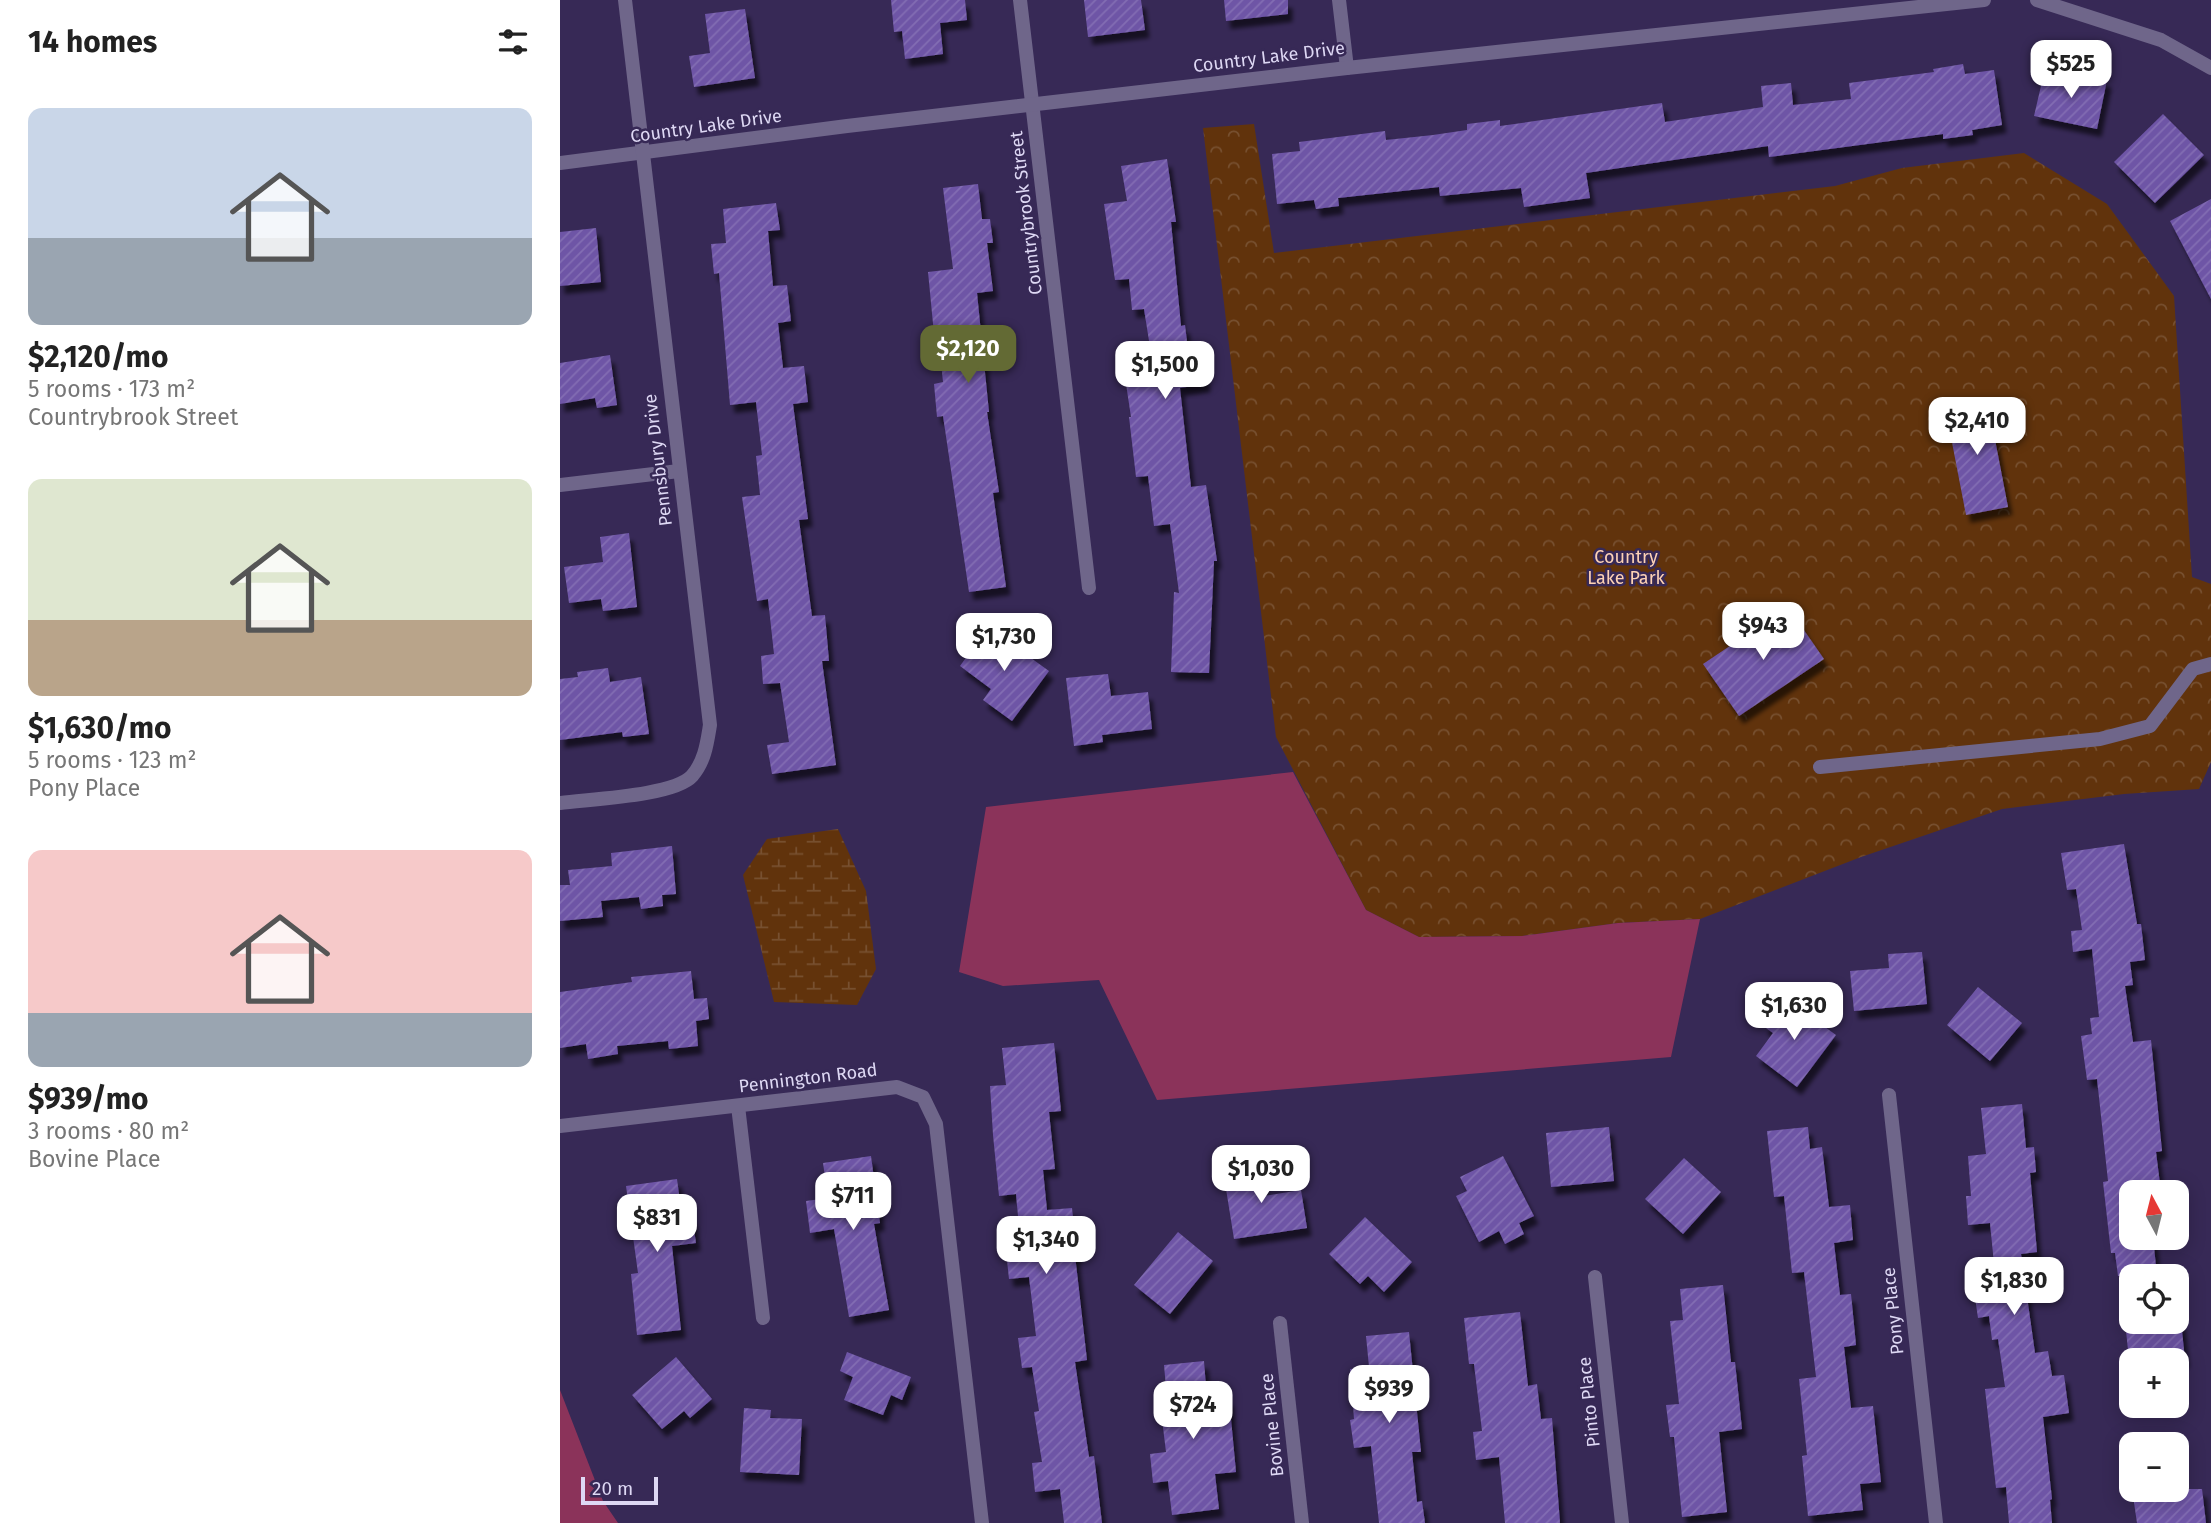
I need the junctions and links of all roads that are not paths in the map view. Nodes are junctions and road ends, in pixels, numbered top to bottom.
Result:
1 (625, 0) edge
2 (1020, 0) edge
3 (1339, 0) edge
4 (1984, 0) edge
5 (2037, 0) edge
6 (1347, 68) junction
7 (2211, 68) edge
8 (1032, 104) junction
9 (642, 154) junction
10 (560, 163) edge
11 (679, 471) junction
12 (560, 485) edge
13 (1088, 588) dead end
14 (2211, 664) edge
15 (1820, 767) dead end
16 (560, 803) edge
17 (1889, 1095) dead end
18 (738, 1106) junction
19 (560, 1126) edge
20 (1595, 1277) dead end
21 (763, 1318) dead end
22 (1280, 1323) dead end
23 (982, 1523) edge
24 (1302, 1523) edge
25 (1622, 1523) edge
26 (1936, 1523) edge

1 - 9 street, Pennsbury Drive
2 - 8 street, Countrybrook Street
3 - 6 street
4 - 6 street, Country Lake Drive
5 - 7 street
6 - 8 street, Country Lake Drive
8 - 9 street, Country Lake Drive
8 - 13 street, Countrybrook Street
9 - 10 street, Country Lake Drive
9 - 11 street, Pennsbury Drive
11 - 12 street
11 - 16 street, Pennsbury Drive
14 - 15 street
17 - 26 street, Pony Place
18 - 19 street, Pennington Road
18 - 21 street
18 - 23 street, Pennington Road
20 - 25 street, Pinto Place
22 - 24 street, Bovine Place

